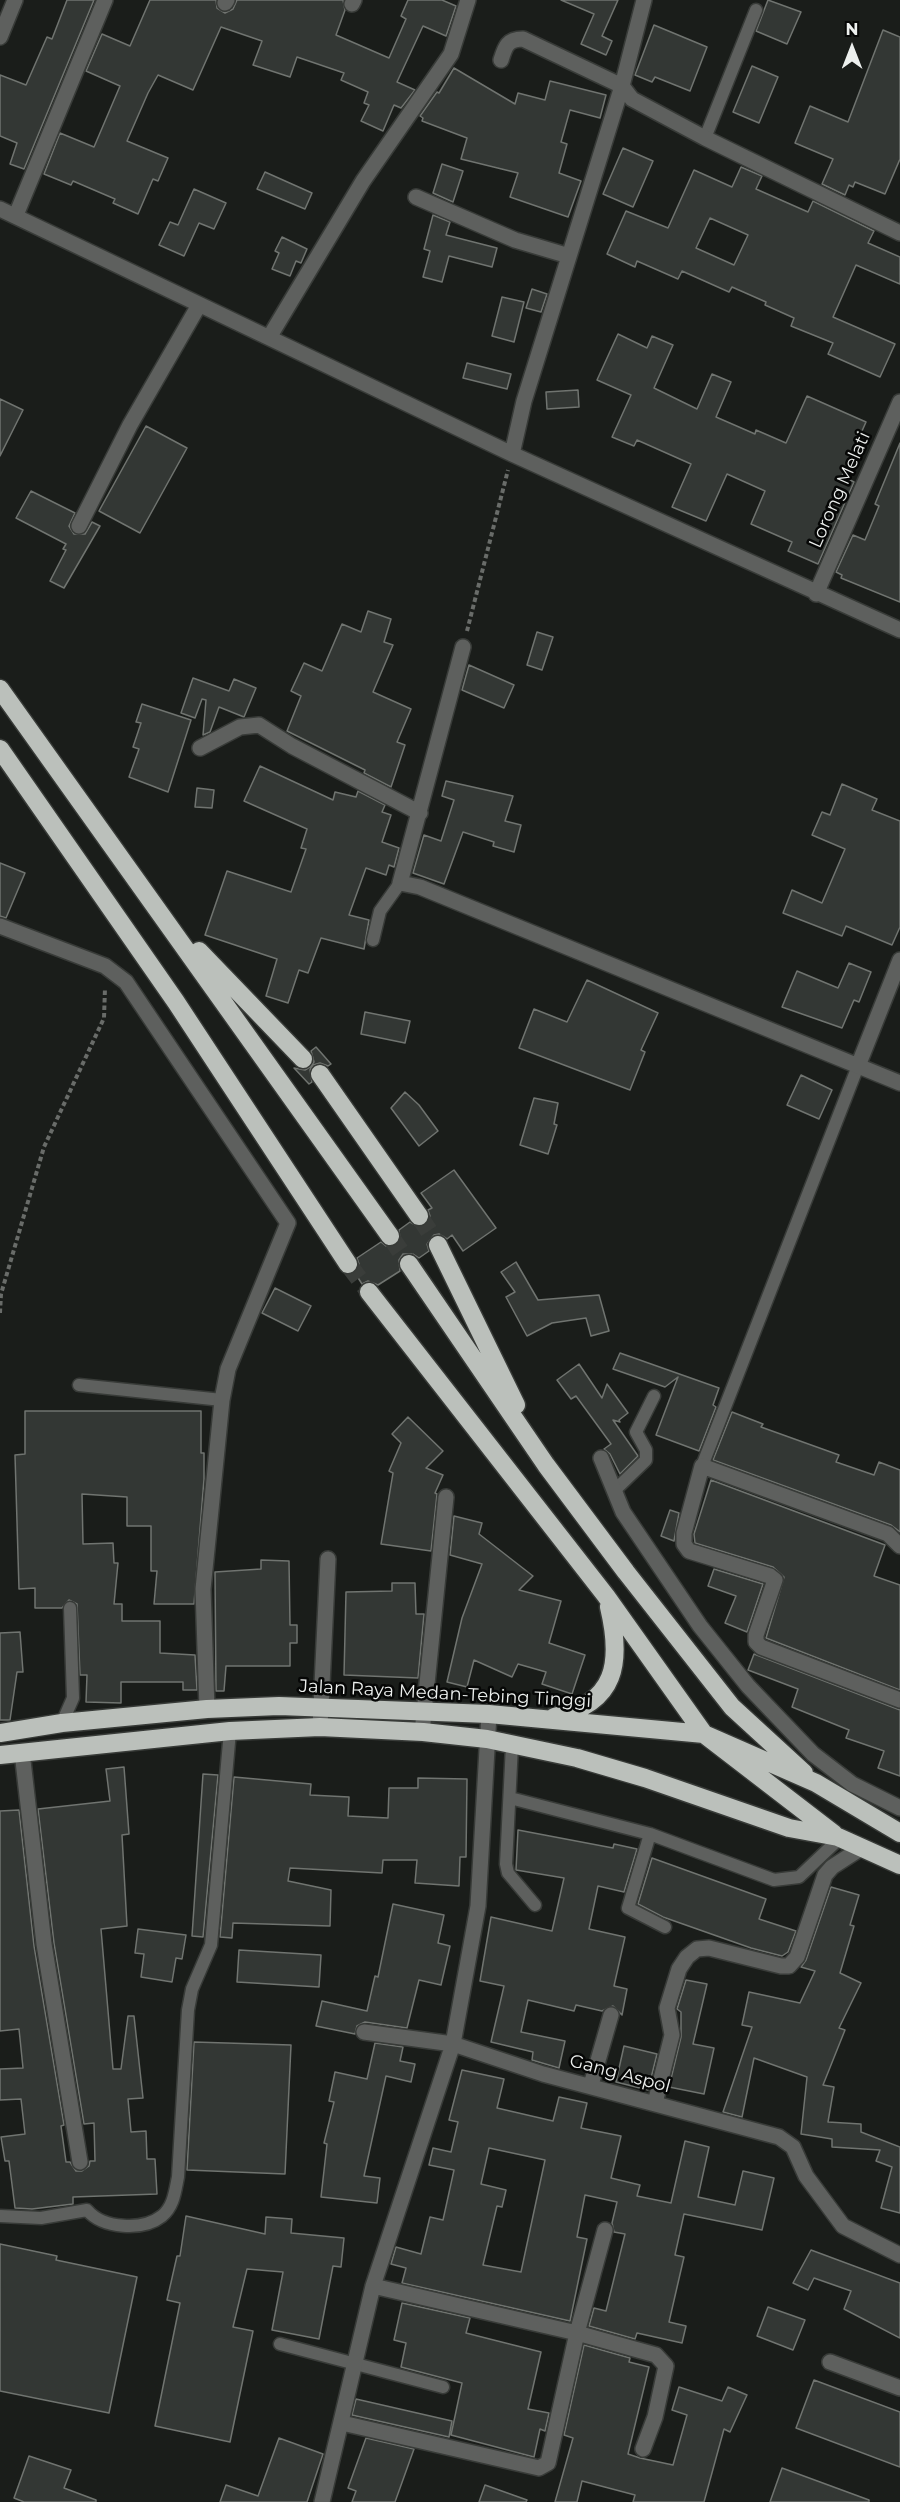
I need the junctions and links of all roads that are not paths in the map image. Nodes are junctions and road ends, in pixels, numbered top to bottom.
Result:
1 (15, 0) edge
2 (105, 0) edge
3 (468, 0) edge
4 (644, 0) edge
5 (756, 10) dead end
6 (0, 37) edge
7 (501, 60) dead end
8 (622, 86) junction
9 (705, 138) junction
10 (416, 197) dead end
11 (0, 209) edge
12 (16, 215) junction
13 (900, 233) edge
14 (569, 256) junction
15 (199, 305) junction
16 (270, 336) junction
17 (900, 402) edge
18 (512, 454) junction
19 (79, 526) dead end
20 (816, 594) junction
21 (900, 630) edge
22 (463, 647) road end
23 (0, 689) edge
24 (200, 748) dead end
25 (0, 749) edge
26 (420, 813) junction
27 (400, 883) junction
28 (149, 900) junction
29 (0, 926) edge
30 (373, 940) dead end
31 (900, 960) edge
32 (303, 1059) dead end
33 (858, 1066) junction
34 (320, 1074) dead end
35 (900, 1083) edge
36 (419, 1216) tunnel mouth
37 (390, 1236) tunnel mouth
38 (438, 1245) tunnel mouth
39 (348, 1264) tunnel mouth
40 (410, 1264) tunnel mouth
41 (369, 1292) tunnel mouth
42 (79, 1385) dead end
43 (654, 1396) dead end
44 (222, 1400) junction
45 (601, 1458) dead end
46 (546, 1465) junction
47 (702, 1466) junction
48 (614, 1491) junction
49 (446, 1497) dead end
50 (900, 1546) edge
51 (328, 1559) dead end
52 (606, 1596) junction
53 (70, 1608) dead end
54 (900, 1700) edge
55 (321, 1707) junction
56 (207, 1709) junction
57 (424, 1711) junction
58 (489, 1714) junction
59 (543, 1719) junction
60 (62, 1723) junction
61 (320, 1727) junction
62 (230, 1731) junction
63 (423, 1732) junction
64 (0, 1733) edge
65 (705, 1734) junction
66 (487, 1739) junction
67 (512, 1745) junction
68 (22, 1752) junction
69 (0, 1755) edge
70 (816, 1784) junction
71 (510, 1798) junction
72 (900, 1808) edge
73 (900, 1833) edge
74 (650, 1834) junction
75 (839, 1837) junction
76 (863, 1848) junction
77 (900, 1865) edge
78 (536, 1905) dead end
79 (665, 1927) dead end
80 (611, 2015) dead end
81 (364, 2032) dead end
82 (453, 2044) junction
83 (591, 2085) junction
84 (655, 2103) junction
85 (80, 2162) dead end
86 (0, 2216) edge
87 (605, 2229) dead end
88 (900, 2255) edge
89 (373, 2286) junction
90 (577, 2333) junction
91 (280, 2344) dead end
92 (830, 2362) dead end
93 (355, 2366) junction
94 (443, 2387) dead end
95 (900, 2388) edge
96 (342, 2423) junction
97 (644, 2449) dead end
98 (322, 2502) edge

1 - 6 street
2 - 12 street
3 - 16 street
4 - 8 street
5 - 9 lane
7 - 8 street
8 - 9 street
8 - 14 street
9 - 13 street
10 - 14 street
11 - 12 street
12 - 15 street
14 - 18 street
15 - 16 street
15 - 19 street
16 - 18 street
17 - 20 street, Lorong Melati
18 - 20 street
20 - 21 street
22 - 26 street
23 - 28 highway
24 - 26 street
25 - 39 highway
26 - 27 street
27 - 30 lane
27 - 33 street
28 - 32 highway
28 - 37 highway
29 - 44 street
31 - 33 street
33 - 35 street
33 - 47 lane
34 - 36 highway
38 - 46 highway
40 - 46 highway
41 - 52 highway
42 - 44 lane
43 - 48 lane
44 - 56 street
45 - 48 street
46 - 70 highway
47 - 50 street
47 - 54 street
48 - 72 street
49 - 57 street
51 - 55 street
52 - 59 highway
52 - 65 highway
53 - 60 lane
55 - 56 highway, Jalan Raya Medan-Tebing Tinggi
55 - 57 highway, Jalan Raya Medan-Tebing Tinggi
55 - 61 street
56 - 60 highway, Jalan Raya Medan-Tebing Tinggi
57 - 58 highway, Jalan Raya Medan-Tebing Tinggi
57 - 63 street
58 - 59 highway, Jalan Raya Medan-Tebing Tinggi
58 - 66 street
59 - 65 highway, Jalan Raya Medan-Tebing Tinggi
60 - 64 highway, Jalan Raya Medan-Tebing Tinggi
61 - 62 highway
61 - 63 highway
62 - 68 highway
62 - 86 lane
63 - 66 highway
65 - 70 highway, Jalan Raya Medan-Tebing Tinggi
65 - 75 highway
66 - 67 highway
66 - 82 street
67 - 71 lane
67 - 75 highway
68 - 69 highway
68 - 85 street
70 - 73 highway, Jalan Raya Medan-Tebing Tinggi
71 - 74 lane
71 - 78 lane
74 - 75 lane
74 - 79 lane
75 - 76 highway
76 - 77 highway
76 - 84 street
80 - 83 street
81 - 82 street, Gang Aspol
82 - 83 street, Gang Aspol
82 - 89 street
83 - 84 street, Gang Aspol
84 - 88 street, Gang Aspol
87 - 90 street
89 - 90 street
89 - 93 street
90 - 96 street
90 - 97 street
91 - 93 lane
92 - 95 street
93 - 94 lane
93 - 96 street
96 - 98 street

